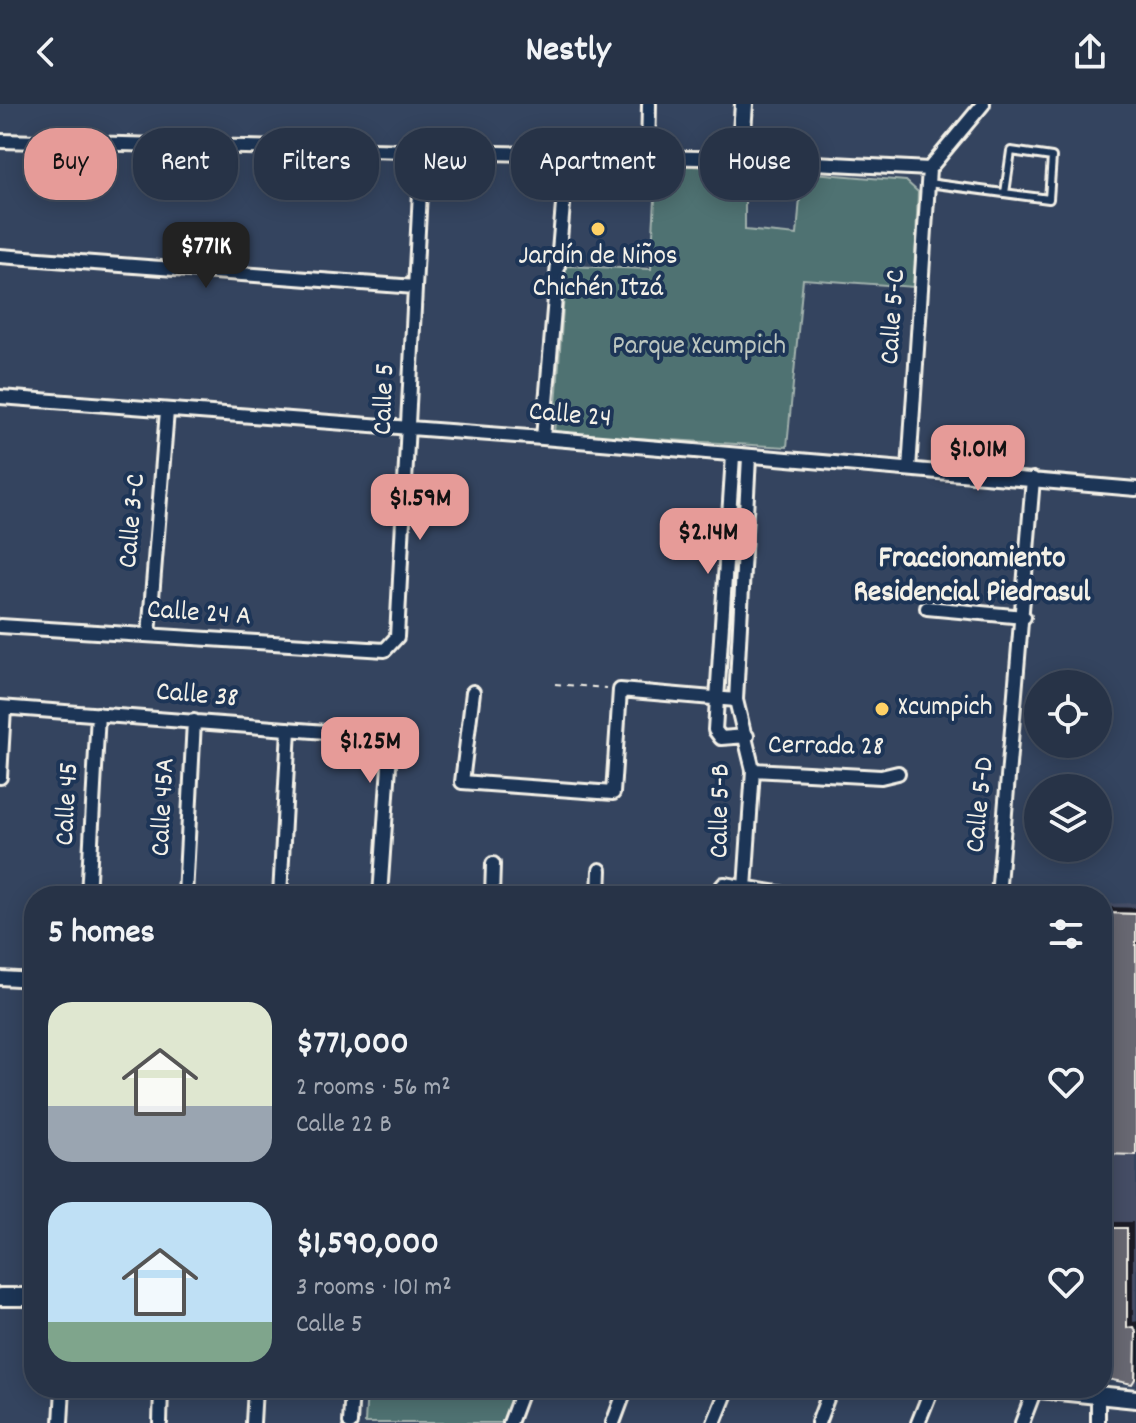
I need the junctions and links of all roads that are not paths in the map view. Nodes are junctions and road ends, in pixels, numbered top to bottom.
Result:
1 (649, 104) edge
2 (744, 104) edge
3 (983, 104) edge
4 (649, 128) edge
5 (742, 128) edge
6 (0, 141) edge
7 (395, 152) edge
8 (819, 163) edge
9 (929, 169) junction
10 (928, 183) junction
11 (1005, 193) junction
12 (420, 200) edge
13 (563, 200) edge
14 (0, 256) edge
15 (415, 287) junction
16 (0, 397) edge
17 (167, 411) junction
18 (409, 428) junction
19 (543, 438) junction
20 (733, 456) junction
21 (749, 457) junction
22 (909, 469) junction
23 (1033, 479) junction
24 (1136, 489) edge
25 (927, 608) dead end
26 (1024, 617) junction
27 (0, 626) edge
28 (149, 635) junction
29 (393, 645) joint
30 (473, 692) dead end
31 (718, 699) junction
32 (736, 700) junction
33 (2, 708) edge
34 (98, 714) junction
35 (194, 721) junction
36 (289, 729) junction
37 (747, 736) junction
38 (753, 770) junction
39 (898, 773) dead end
40 (0, 777) edge
41 (493, 864) dead end
42 (600, 870) dead end
43 (89, 886) edge
44 (186, 886) edge
45 (281, 886) edge
46 (381, 886) edge
47 (492, 886) edge
48 (599, 886) edge
49 (745, 886) edge
50 (999, 886) edge
51 (0, 978) edge
52 (24, 979) edge
53 (0, 1297) edge
54 (24, 1297) edge
55 (1112, 1396) edge
56 (62, 1398) edge
57 (161, 1398) edge
58 (254, 1398) edge
59 (351, 1398) edge
60 (519, 1398) edge
61 (622, 1398) edge
62 (724, 1398) edge
63 (827, 1398) edge
64 (928, 1398) edge
65 (1029, 1398) edge
66 (1098, 1398) edge
67 (1136, 1399) edge
68 (61, 1423) edge
69 (160, 1423) edge
70 (253, 1423) edge
71 (350, 1423) edge
72 (510, 1423) edge
73 (613, 1423) edge
74 (714, 1423) edge
75 (818, 1423) edge
76 (918, 1423) edge
77 (1022, 1423) edge
78 (1098, 1423) edge

1 - 4 street
2 - 5 street
3 - 9 street
6 - 7 street
8 - 9 street
9 - 10 street, Calle 5-C
10 - 11 lane
10 - 22 street, Calle 5-C
11 - 11 lane
12 - 15 street, Calle 5
13 - 19 street
14 - 15 street
15 - 18 street, Calle 5
16 - 17 street, Calle 24
17 - 18 street, Calle 24
17 - 28 street, Calle 3-C
18 - 19 street, Calle 24
18 - 29 street, Calle 5
19 - 20 street, Calle 24
20 - 21 street, Calle 24
20 - 31 street
21 - 22 street, Calle 24
21 - 32 street, Calle 5-B
22 - 23 street, Calle 24
23 - 24 street, Calle 24
23 - 26 street, Calle 5-D
25 - 26 street
26 - 50 street, Calle 5-D
27 - 28 street, Calle 24 A
28 - 29 street, Calle 24 A
30 - 31 street
31 - 32 street
31 - 37 street
32 - 37 street, Calle 5-B
33 - 34 street, Calle 38
33 - 40 street
34 - 35 street, Calle 38
34 - 43 street, Calle 45
35 - 36 street, Calle 38
35 - 44 street, Calle 45A
36 - 45 street
36 - 46 street, Calle 38
37 - 38 street, Calle 5-B
38 - 39 street, Cerrada 28
38 - 49 street, Calle 5-B
41 - 47 street
42 - 48 street
51 - 52 street
53 - 54 street
55 - 67 street
56 - 68 street
57 - 69 street
58 - 70 street
59 - 71 street
60 - 72 street
61 - 73 street
62 - 74 street
63 - 75 street
64 - 76 street
65 - 77 street
66 - 78 street

